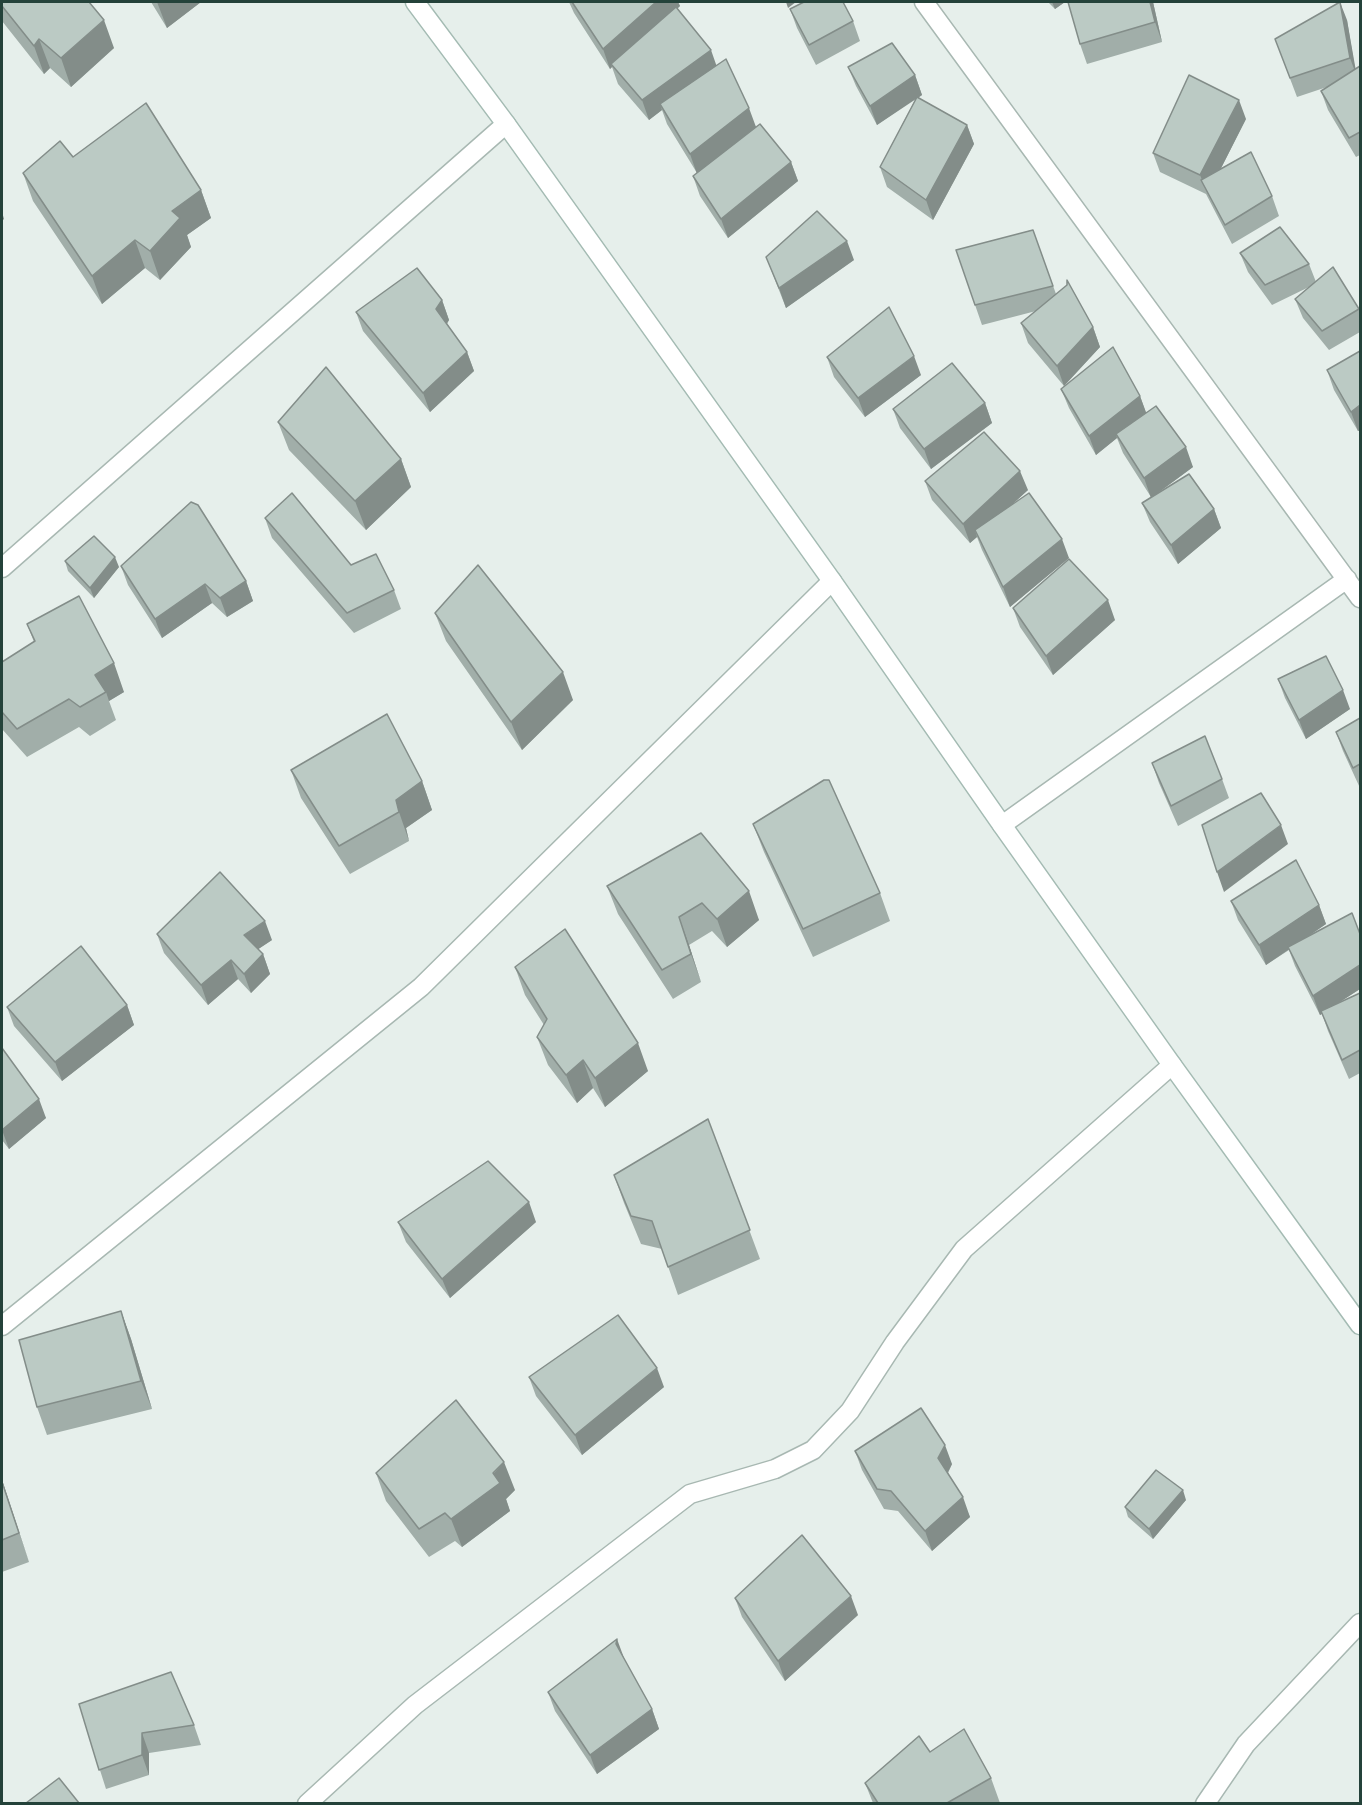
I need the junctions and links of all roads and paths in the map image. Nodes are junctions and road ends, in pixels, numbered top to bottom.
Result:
1 (415, 2) edge
2 (924, 2) edge
3 (506, 124) junction
4 (2, 568) edge
5 (1347, 579) junction
6 (832, 581) junction
7 (1360, 598) edge
8 (1002, 825) junction
9 (1172, 1065) junction
10 (1360, 1325) edge
11 (2, 1326) edge
12 (1360, 1623) edge
13 (307, 1803) edge
14 (1205, 1803) edge

1 - 3 street
2 - 5 street
3 - 4 street
3 - 6 street
5 - 7 street
5 - 8 street
6 - 8 street
6 - 11 street
8 - 9 street
9 - 10 street
9 - 13 street
12 - 14 street

